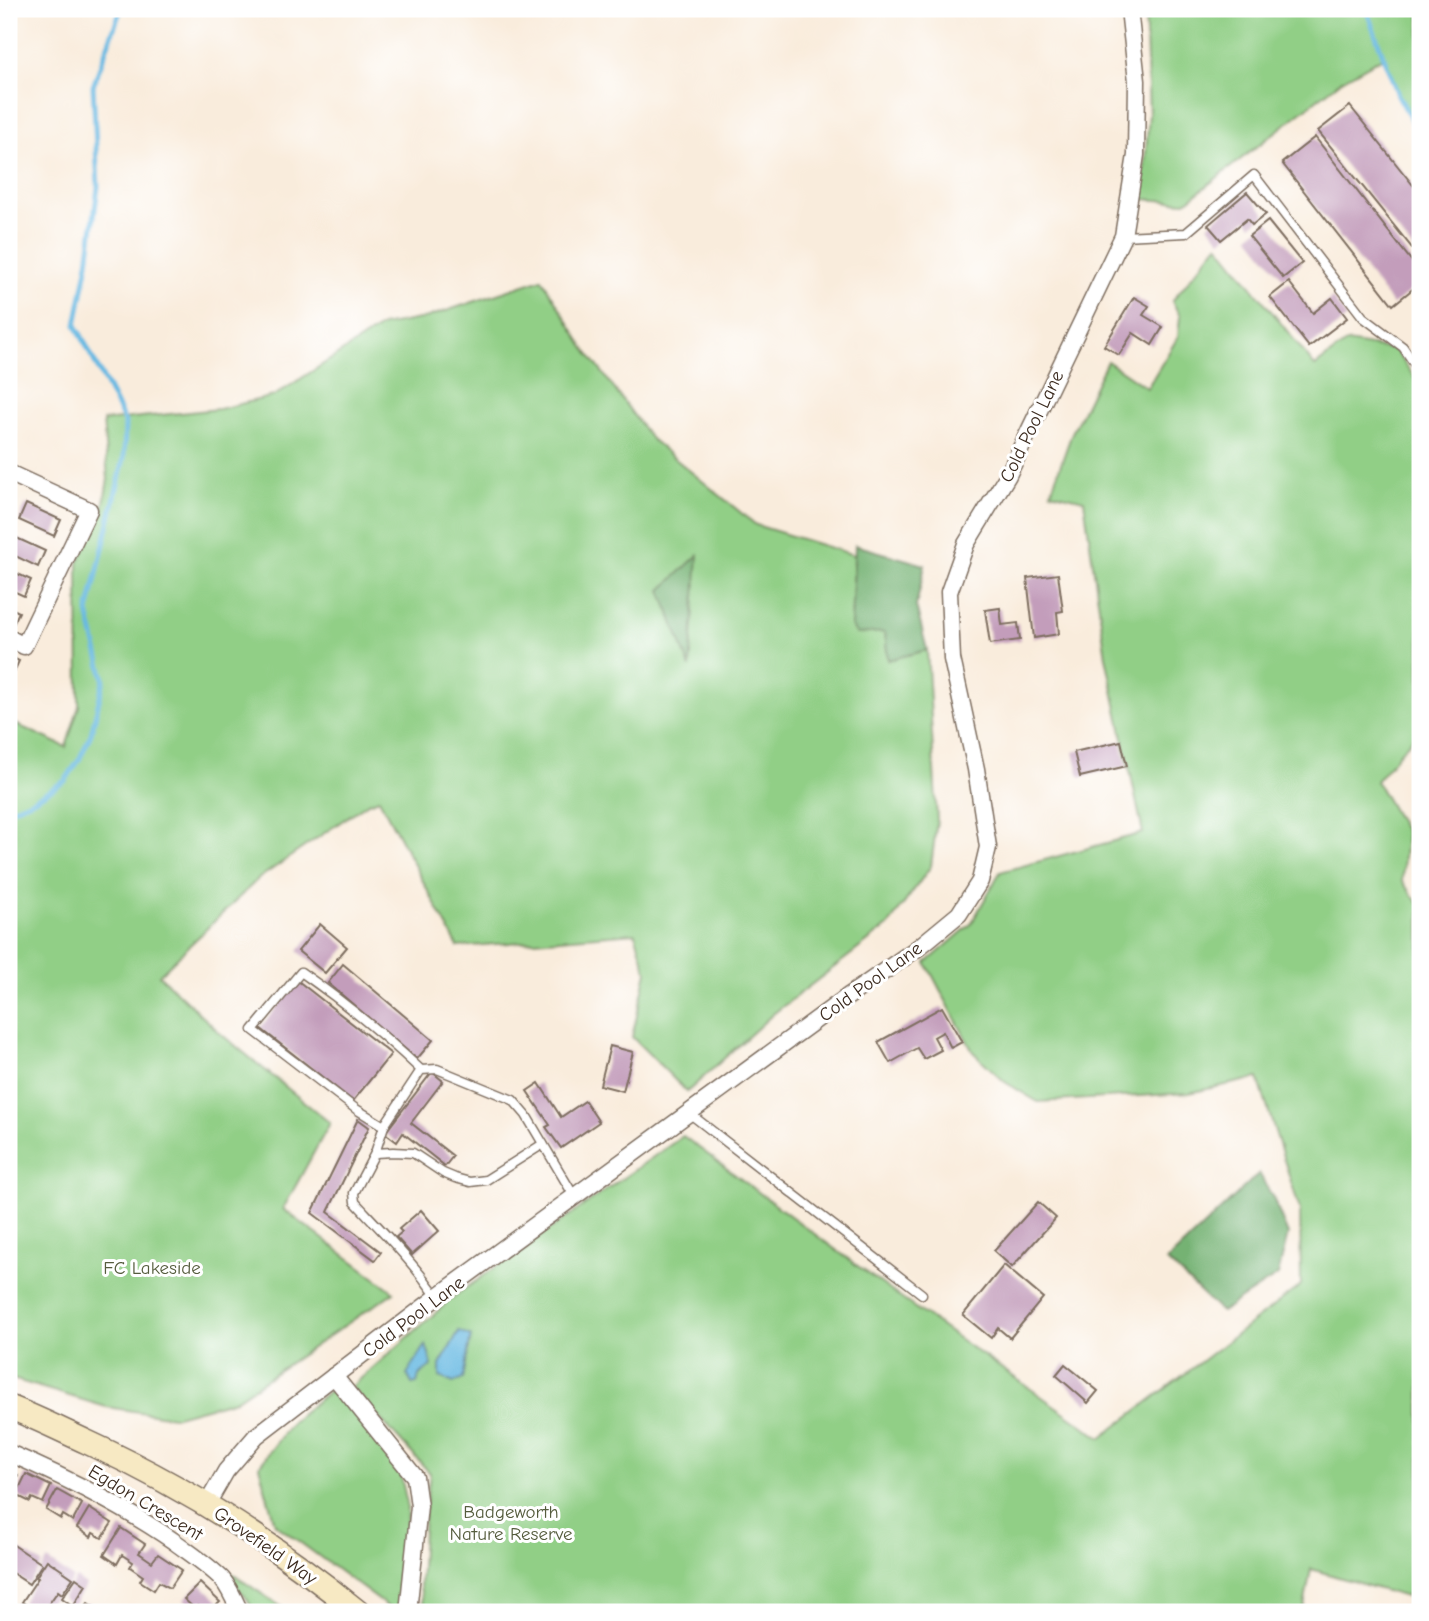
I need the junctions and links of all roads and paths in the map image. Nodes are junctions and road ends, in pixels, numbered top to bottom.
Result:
1 (1129, 9) edge
2 (1123, 236) junction
3 (1420, 372) edge
4 (9, 473) edge
5 (9, 638) edge
6 (421, 1070) junction
7 (689, 1113) junction
8 (384, 1126) junction
9 (543, 1144) junction
10 (375, 1153) junction
11 (574, 1196) junction
12 (922, 1294) dead end
13 (437, 1297) junction
14 (334, 1376) junction
15 (9, 1407) edge
16 (9, 1453) edge
17 (207, 1504) junction
18 (351, 1610) edge
19 (240, 1612) edge
20 (408, 1612) edge

1 - 2 street, Cold Pool Lane
2 - 3 lane
2 - 7 street, Cold Pool Lane
4 - 5 street
6 - 8 lane
6 - 8 lane
6 - 9 lane
7 - 11 street, Cold Pool Lane
7 - 12 lane
8 - 10 lane
9 - 10 lane
9 - 11 lane
10 - 13 lane
11 - 13 street, Cold Pool Lane
13 - 14 street, Cold Pool Lane
14 - 17 street, Cold Pool Lane
14 - 20 street
15 - 17 street
16 - 19 street, Egdon Crescent
17 - 18 street, Grovefield Way

